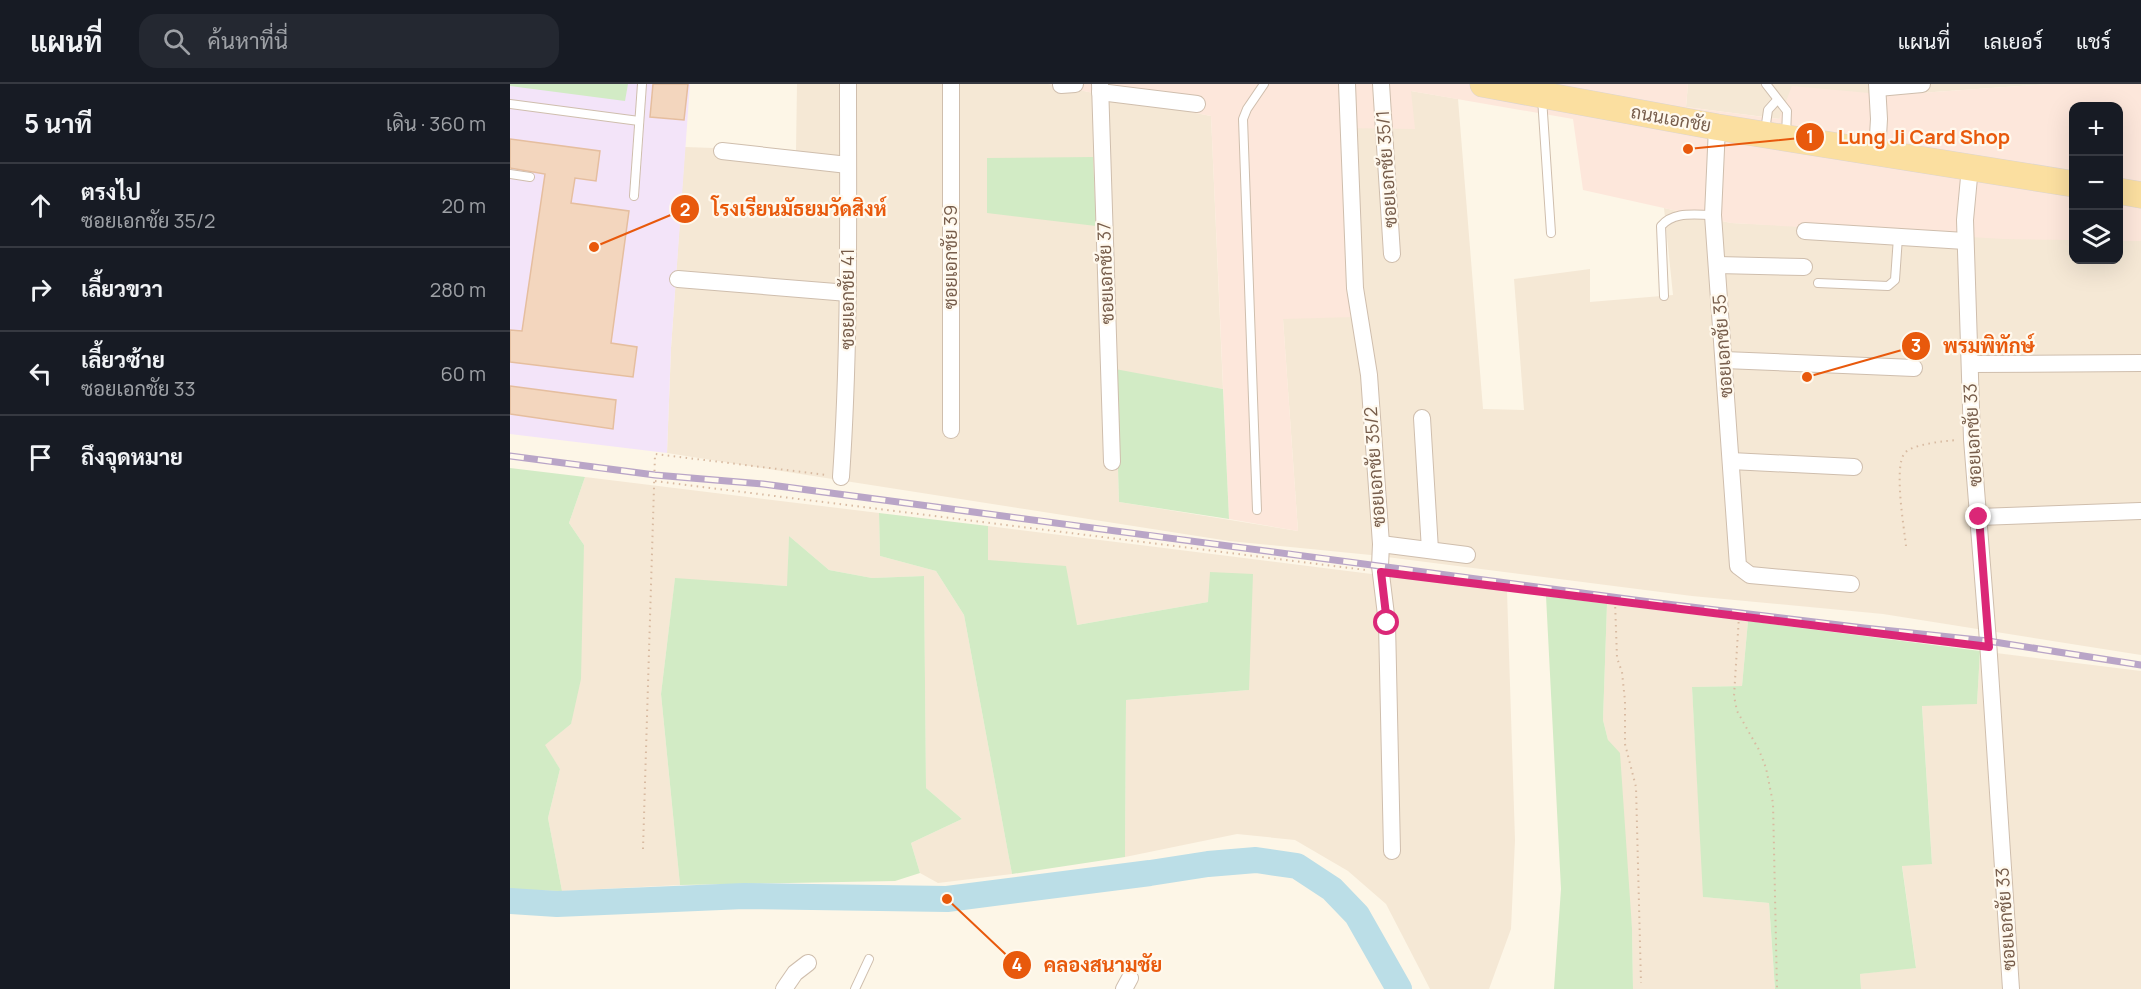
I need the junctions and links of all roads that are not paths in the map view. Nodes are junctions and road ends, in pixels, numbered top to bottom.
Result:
1 (642, 84) edge
2 (848, 84) edge
3 (951, 84) edge
4 (1075, 84) edge
5 (1264, 84) edge
6 (1347, 84) edge
7 (1381, 84) edge
8 (1766, 84) edge
9 (1922, 84) edge
10 (1061, 85) edge
11 (1490, 85) edge
12 (1877, 86) edge
13 (1100, 88) edge
14 (1542, 95) junction
15 (1777, 100) junction
16 (510, 104) edge
17 (1197, 104) dead end
18 (639, 121) junction
19 (1717, 127) junction
20 (1775, 136) junction
21 (722, 151) dead end
22 (1877, 153) junction
23 (848, 165) junction
24 (1970, 167) junction
25 (510, 174) edge
26 (530, 177) dead end
27 (2069, 183) edge
28 (2123, 192) edge
29 (2141, 195) edge
30 (634, 196) dead end
31 (1713, 215) junction
32 (1805, 231) dead end
33 (1551, 233) dead end
34 (1898, 237) junction
35 (1965, 241) junction
36 (1392, 254) dead end
37 (1717, 265) junction
38 (1804, 267) dead end
39 (678, 279) dead end
40 (1818, 283) dead end
41 (848, 293) junction
42 (1664, 296) dead end
43 (1724, 360) junction
44 (2141, 363) edge
45 (1970, 364) junction
46 (1914, 368) dead end
47 (1422, 418) dead end
48 (951, 430) dead end
49 (1112, 462) dead end
50 (1731, 462) junction
51 (1854, 467) dead end
52 (842, 477) road end
53 (1257, 510) dead end
54 (2140, 511) edge
55 (1979, 517) junction
56 (1381, 544) junction
57 (1430, 550) junction
58 (1467, 555) dead end
59 (1851, 585) dead end
60 (1392, 851) dead end
61 (869, 959) dead end
62 (808, 963) dead end
63 (784, 989) edge
64 (855, 989) edge
65 (2011, 989) edge

1 - 18 lane
2 - 23 street, ซอยเอกชัย 41
3 - 48 street, ซอยเอกชัย 39
4 - 10 street
5 - 53 lane
6 - 56 street, ซอยเอกชัย 35/2
7 - 36 street, ซอยเอกชัย 35/1
8 - 15 lane
9 - 12 street
11 - 14 main road, ถนนเอกชัย
12 - 22 street
13 - 17 street
13 - 49 street, ซอยเอกชัย 37
14 - 19 main road, ถนนเอกชัย
14 - 33 lane
15 - 20 lane
15 - 20 lane
16 - 18 lane
18 - 30 lane
19 - 20 main road, ถนนเอกชัย
19 - 31 street, ซอยเอกชัย 35
20 - 22 main road, ถนนเอกชัย
21 - 23 street
22 - 24 main road, ถนนเอกชัย
23 - 41 street, ซอยเอกชัย 41
24 - 27 main road, ถนนเอกชัย
24 - 35 street, ซอยเอกชัย 33
25 - 26 lane
28 - 29 main road
31 - 37 street, ซอยเอกชัย 35
31 - 42 lane
32 - 34 street
34 - 35 street
34 - 40 lane
35 - 45 street, ซอยเอกชัย 33
37 - 38 street
37 - 43 street, ซอยเอกชัย 35
39 - 41 street
41 - 52 street, ซอยเอกชัย 41
43 - 46 street
43 - 50 street, ซอยเอกชัย 35
44 - 45 street
45 - 55 street, ซอยเอกชัย 33
47 - 57 street
50 - 51 street
50 - 59 street, ซอยเอกชัย 35
54 - 55 street
55 - 65 street, ซอยเอกชัย 33
56 - 57 street
56 - 60 street, ซอยเอกชัย 35/2
57 - 58 street
61 - 64 lane
62 - 63 street

